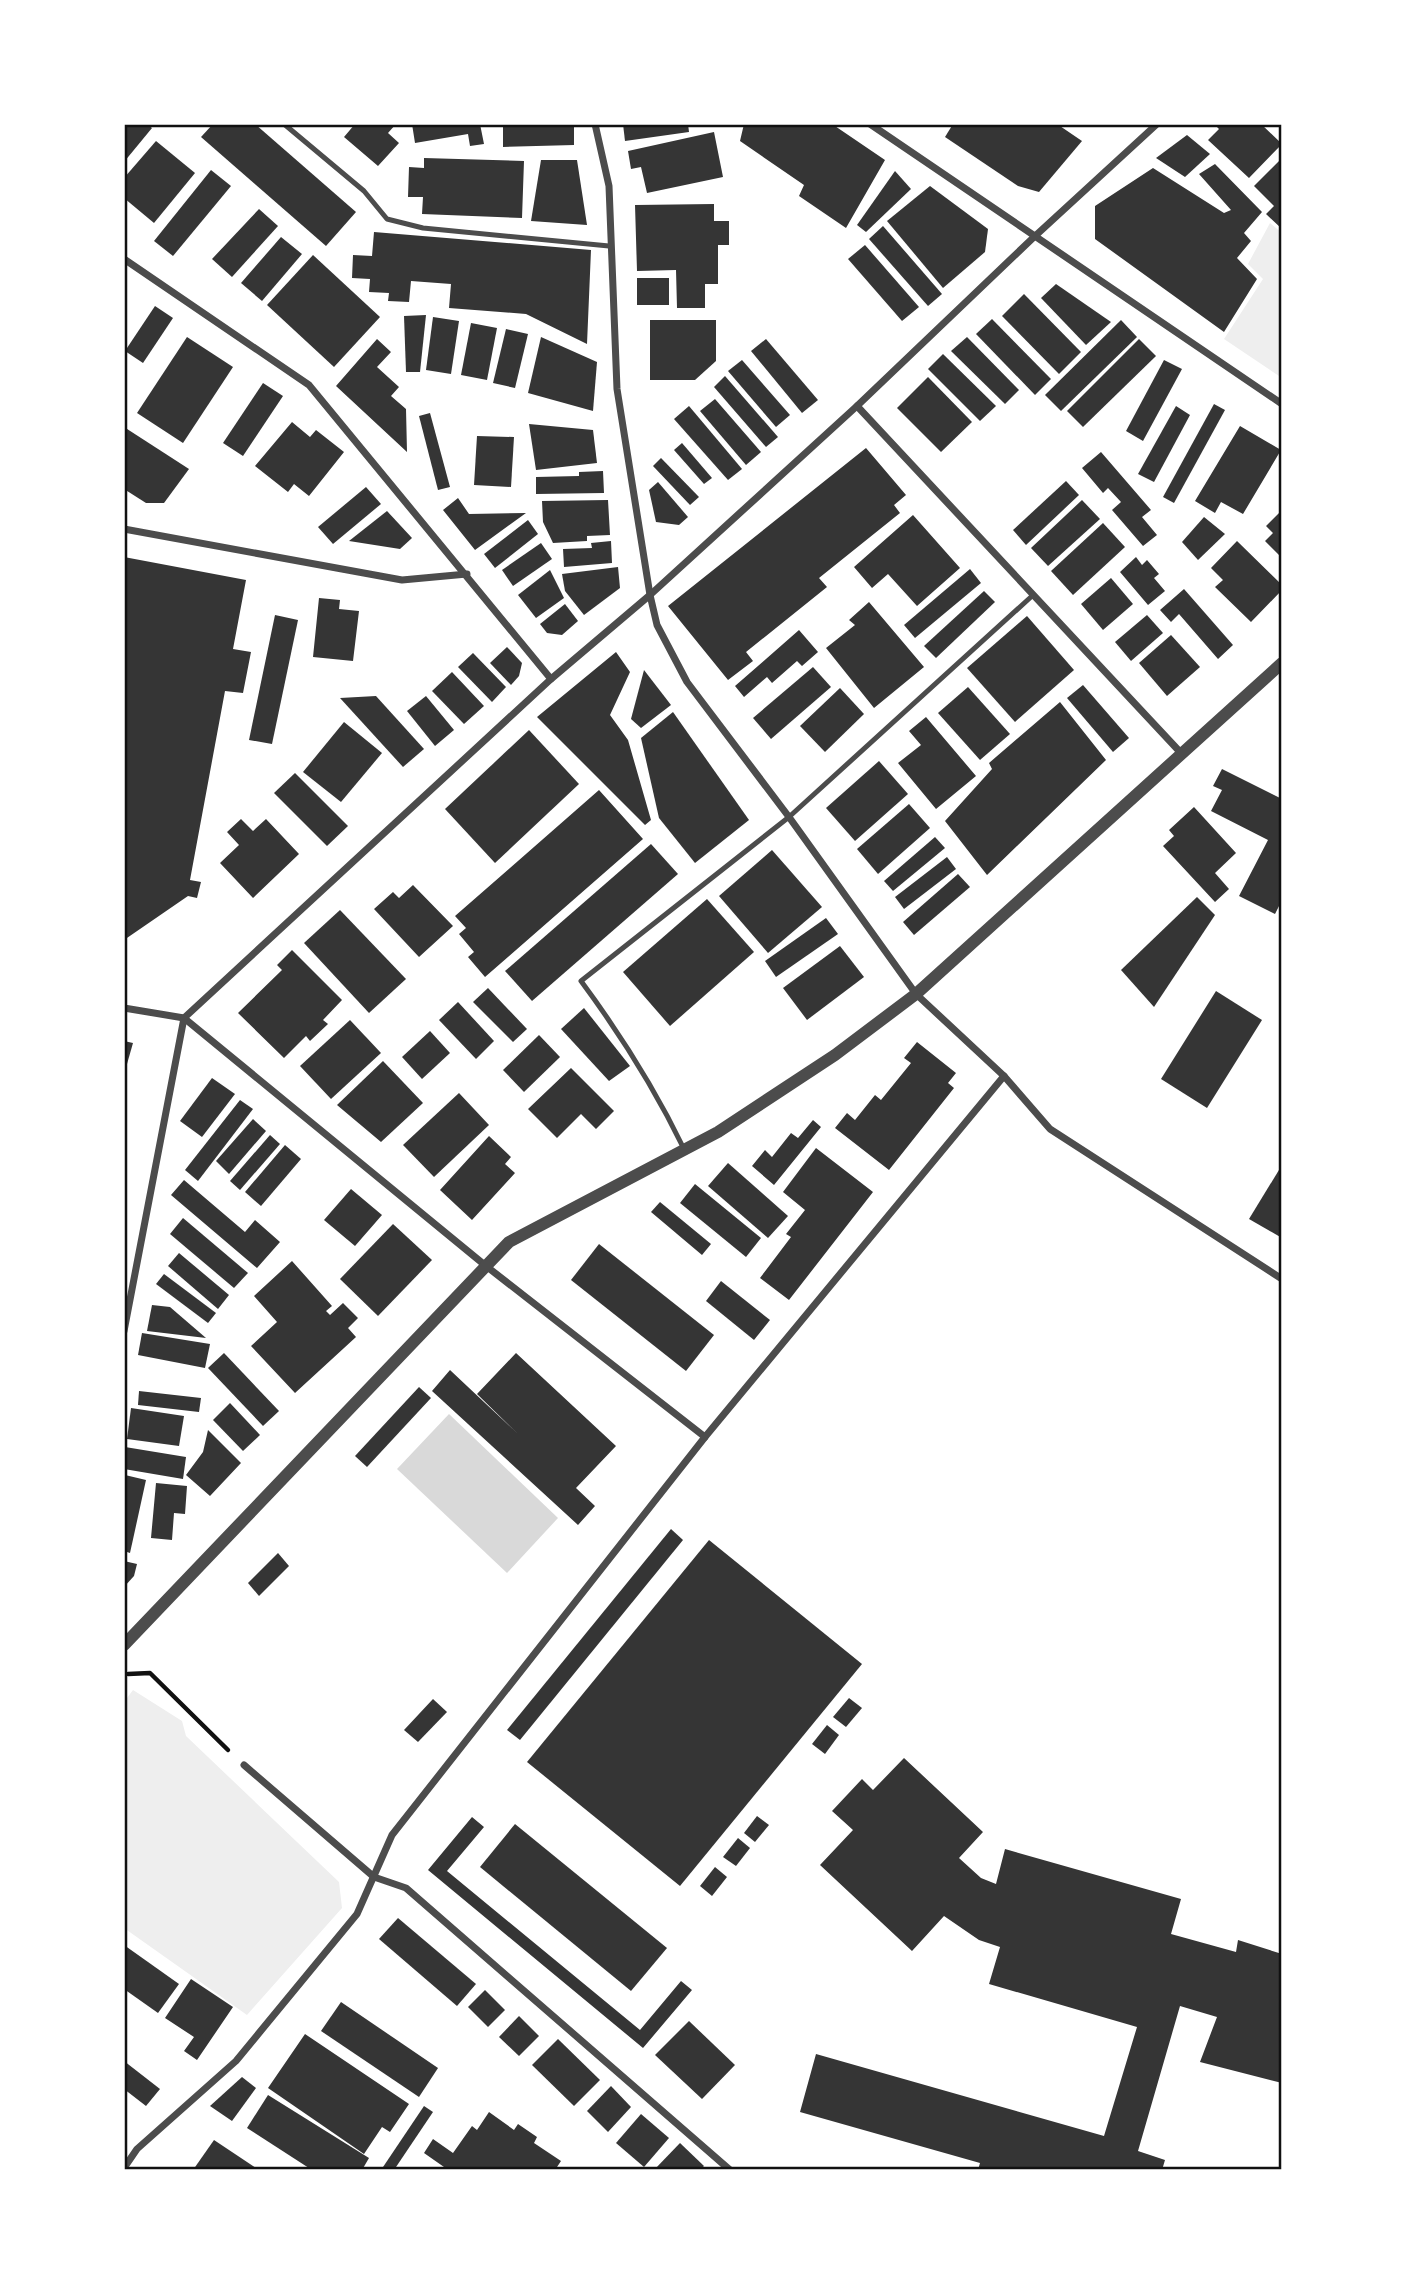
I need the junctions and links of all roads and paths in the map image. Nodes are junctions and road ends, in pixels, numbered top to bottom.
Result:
1 (284, 124) edge
2 (595, 124) edge
3 (870, 124) edge
4 (1157, 124) edge
5 (1034, 237) junction
6 (609, 246) junction
7 (124, 259) edge
8 (1282, 404) edge
9 (857, 406) junction
10 (124, 529) edge
11 (467, 574) junction
12 (650, 595) junction
13 (1032, 596) junction
14 (1282, 663) edge
15 (551, 679) junction
16 (1181, 753) junction
17 (789, 817) junction
18 (916, 994) junction
19 (124, 1008) edge
20 (184, 1018) junction
21 (1004, 1076) junction
22 (684, 1149) junction
23 (486, 1266) junction
24 (1282, 1279) edge
25 (124, 1331) edge
26 (705, 1437) junction
27 (124, 1645) edge
28 (124, 1674) edge
29 (244, 1765) joint
30 (374, 1877) junction
31 (124, 2168) edge
32 (730, 2170) edge

1 - 6 lane
2 - 6 street
3 - 5 street
4 - 5 street
5 - 8 street
5 - 9 street
6 - 12 street
7 - 11 street
9 - 12 street
9 - 13 street
10 - 11 street
11 - 15 street
12 - 15 street
12 - 17 street
13 - 16 street
13 - 17 lane
14 - 16 street
15 - 20 street
16 - 18 street
17 - 18 street
17 - 22 lane
18 - 21 street
18 - 22 street
19 - 20 street
20 - 23 street
20 - 25 street
21 - 24 street
21 - 26 street
22 - 23 street
23 - 26 street
23 - 27 street
26 - 30 street
28 - 29 path
29 - 30 street
30 - 31 street
30 - 32 street

